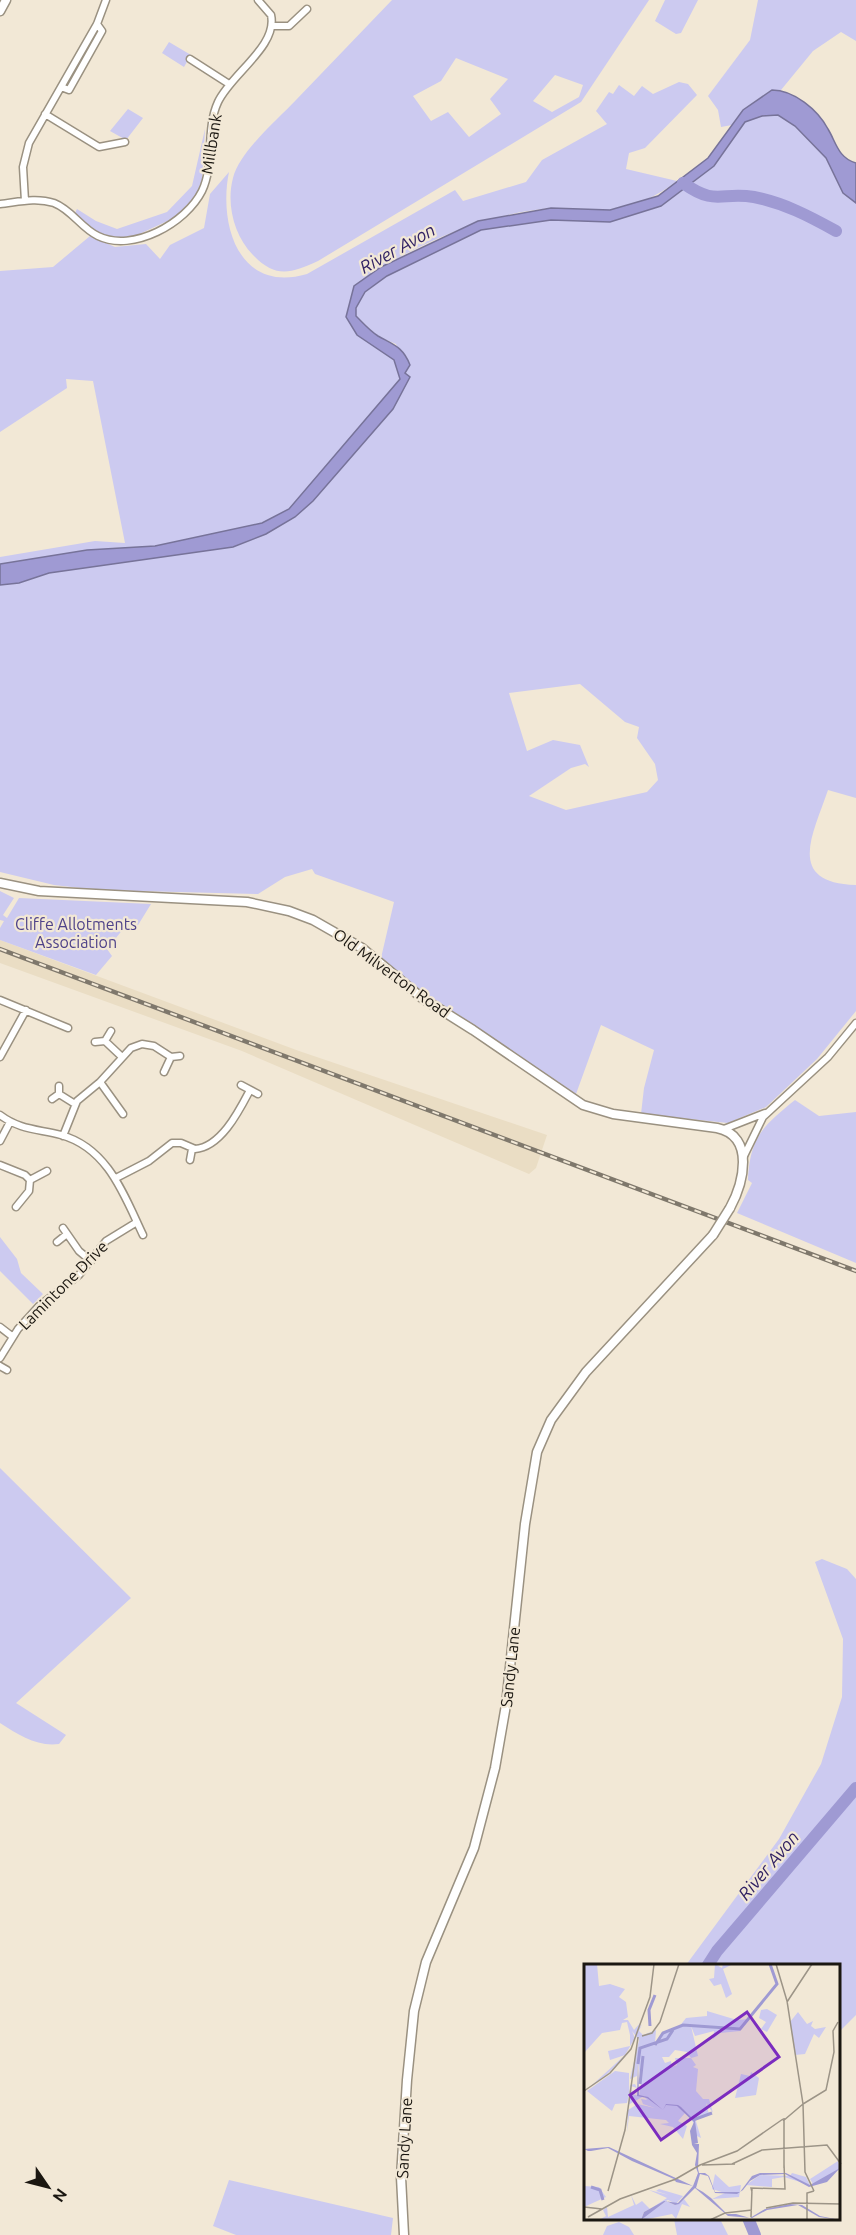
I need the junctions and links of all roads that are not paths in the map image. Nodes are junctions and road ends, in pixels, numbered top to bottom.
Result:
1 (6, 0) edge
2 (106, 0) edge
3 (258, 0) edge
4 (307, 9) dead end
5 (0, 11) edge
6 (272, 26) junction
7 (190, 59) dead end
8 (229, 84) junction
9 (45, 114) junction
10 (125, 142) dead end
11 (26, 201) junction
12 (0, 204) edge
13 (0, 883) edge
14 (0, 999) edge
15 (26, 1010) junction
16 (856, 1023) edge
17 (68, 1028) dead end
18 (111, 1031) dead end
19 (105, 1041) junction
20 (95, 1042) dead end
21 (0, 1056) edge
22 (180, 1056) dead end
23 (122, 1057) junction
24 (171, 1057) junction
25 (164, 1072) dead end
26 (100, 1082) junction
27 (241, 1085) dead end
28 (59, 1086) dead end
29 (250, 1090) junction
30 (59, 1094) junction
31 (258, 1094) dead end
32 (124, 1098) dead end
33 (52, 1100) dead end
34 (75, 1104) junction
35 (117, 1104) junction
36 (771, 1109) junction
37 (123, 1114) dead end
38 (0, 1115) edge
39 (10, 1122) junction
40 (724, 1129) junction
41 (63, 1136) junction
42 (0, 1142) edge
43 (192, 1149) junction
44 (743, 1158) junction
45 (190, 1160) dead end
46 (0, 1165) edge
47 (46, 1171) dead end
48 (116, 1178) junction
49 (30, 1180) junction
50 (16, 1207) dead end
51 (137, 1222) junction
52 (63, 1228) dead end
53 (67, 1234) junction
54 (143, 1235) dead end
55 (57, 1242) dead end
56 (91, 1261) junction
57 (0, 1327) edge
58 (13, 1337) junction
59 (0, 1358) edge
60 (0, 1366) edge
61 (7, 1370) dead end
62 (404, 2235) edge

1 - 5 street
2 - 9 street
3 - 6 street
4 - 6 street
6 - 8 street, Millbank
7 - 8 street
8 - 11 street, Millbank
9 - 10 street
9 - 11 street
11 - 12 street, Millbank
13 - 40 street, Old Milverton Road
14 - 15 street
15 - 17 street
15 - 21 street
16 - 36 street
18 - 19 street
19 - 20 street
19 - 23 street
22 - 24 street
23 - 24 street
23 - 26 street
24 - 25 street
26 - 34 street
26 - 35 street
27 - 29 street
28 - 30 street
29 - 31 street
29 - 43 street
30 - 33 street
30 - 34 street
32 - 35 street
34 - 41 street
35 - 37 street
36 - 40 street
36 - 44 street
38 - 39 street
39 - 41 street
39 - 42 street
40 - 44 street
41 - 48 street
43 - 45 street
43 - 48 street
44 - 62 street, Sandy Lane, bridge
46 - 49 street
47 - 49 street
48 - 51 street
49 - 50 street
51 - 54 street
51 - 56 street, Lamintone Drive
52 - 53 street
53 - 55 street
53 - 56 street
56 - 58 street, Lamintone Drive
57 - 58 street
58 - 59 street, Lamintone Drive
60 - 61 street

